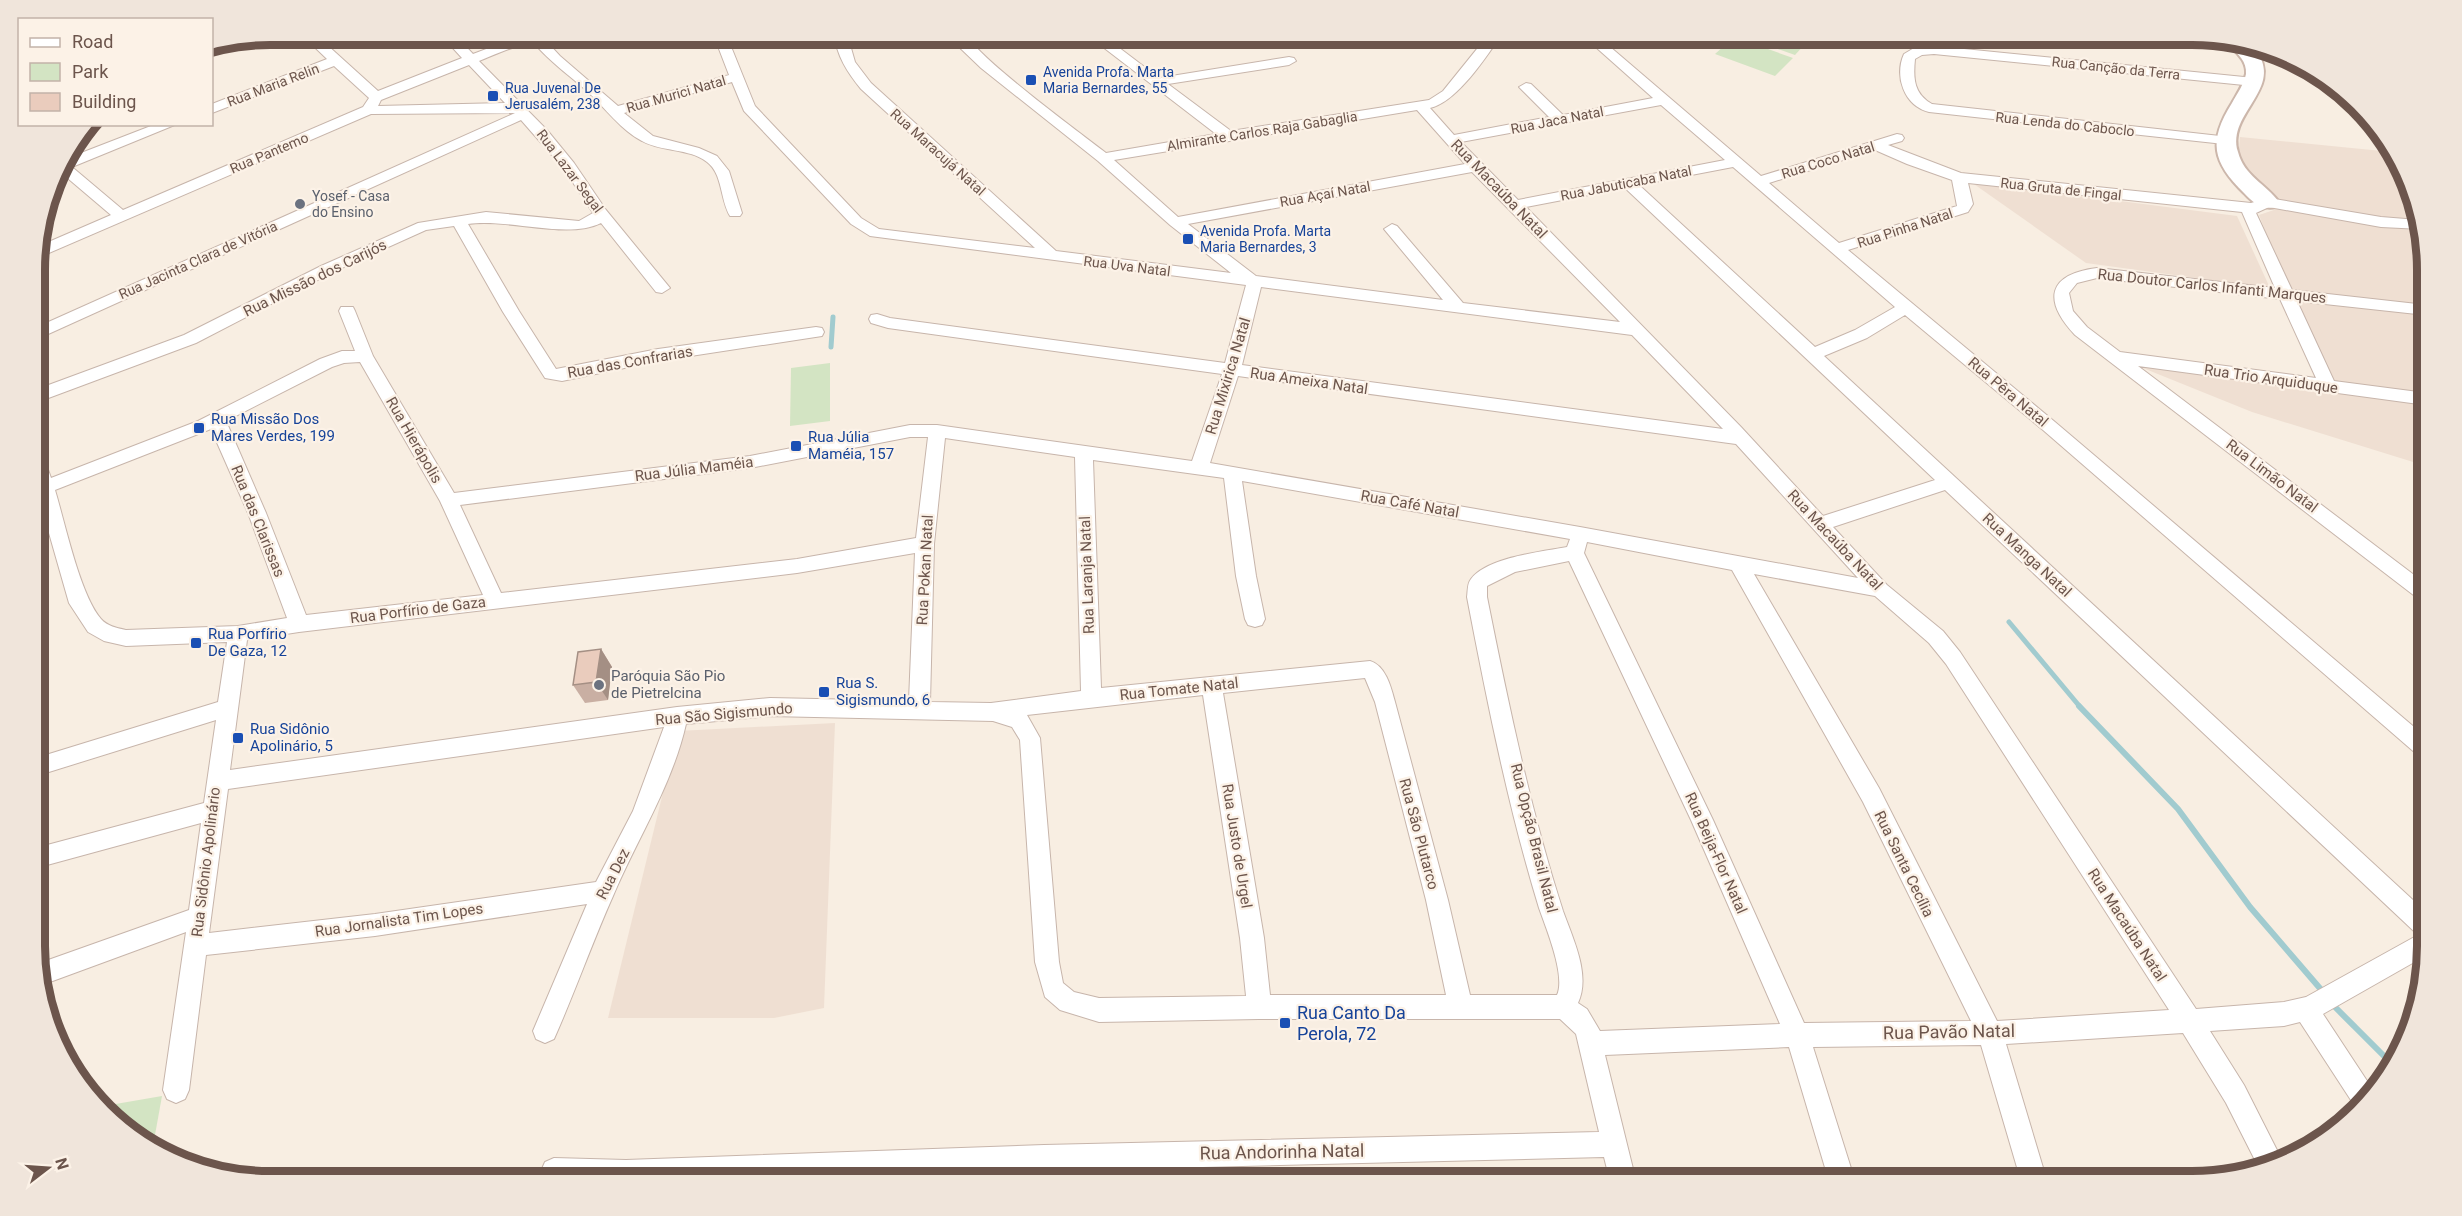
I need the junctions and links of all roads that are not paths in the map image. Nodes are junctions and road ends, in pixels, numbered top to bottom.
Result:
1 (318, 45) edge
2 (457, 45) edge
3 (508, 45) edge
4 (542, 45) edge
5 (723, 45) edge
6 (841, 45) edge
7 (965, 45) edge
8 (1107, 45) edge
9 (1487, 45) edge
10 (1600, 45) edge
11 (2246, 52) edge
12 (471, 59) junction
13 (335, 61) junction
14 (1289, 61) dead end
15 (736, 77) junction
16 (1156, 82) junction
17 (2254, 82) junction
18 (1526, 87) dead end
19 (1911, 94) joint
20 (1664, 100) junction
21 (372, 104) junction
22 (1421, 106) junction
23 (213, 109) edge
24 (519, 110) junction
25 (616, 111) junction
26 (1560, 120) junction
27 (165, 126) edge
28 (1228, 136) junction
29 (1896, 138) dead end
30 (1450, 140) junction
31 (2224, 140) junction
32 (1876, 145) junction
33 (1103, 159) junction
34 (74, 160) edge
35 (1737, 162) junction
36 (1475, 167) junction
37 (68, 171) edge
38 (1959, 177) junction
39 (1760, 180) junction
40 (1627, 182) junction
41 (1515, 205) junction
42 (2260, 205) junction
43 (602, 213) junction
44 (735, 213) dead end
45 (121, 216) junction
46 (458, 220) junction
47 (1175, 222) junction
48 (2413, 224) edge
49 (1392, 229) dead end
50 (1838, 248) junction
51 (46, 249) edge
52 (1053, 257) junction
53 (1254, 283) junction
54 (662, 288) dead end
55 (2285, 294) junction
56 (1905, 307) junction
57 (1458, 308) junction
58 (2417, 309) edge
59 (347, 311) dead end
60 (878, 319) dead end
61 (45, 330) edge
62 (1638, 330) junction
63 (816, 332) dead end
64 (1813, 354) junction
65 (365, 356) junction
66 (2117, 357) junction
67 (1232, 370) junction
68 (2328, 387) junction
69 (45, 393) edge
70 (2417, 398) edge
71 (216, 419) junction
72 (937, 431) junction
73 (1741, 438) junction
74 (1084, 453) junction
75 (1199, 468) junction
76 (1232, 473) junction
77 (1948, 482) junction
78 (45, 488) joint
79 (449, 500) junction
80 (54, 516) junction
81 (45, 520) edge
82 (1820, 524) junction
83 (1578, 543) junction
84 (925, 544) junction
85 (1738, 563) junction
86 (480, 570) junction
87 (2417, 587) edge
88 (1881, 590) junction
89 (496, 601) junction
90 (443, 607) junction
91 (1255, 619) dead end
92 (299, 624) junction
93 (238, 634) junction
94 (1365, 668) joint
95 (1212, 686) junction
96 (1091, 698) junction
97 (228, 708) junction
98 (919, 709) junction
99 (993, 712) junction
100 (677, 716) junction
101 (2417, 742) edge
102 (45, 764) edge
103 (217, 782) junction
104 (213, 810) junction
105 (45, 856) edge
106 (603, 891) junction
107 (199, 917) junction
108 (2417, 919) edge
109 (196, 945) junction
110 (2417, 948) edge
111 (47, 972) edge
112 (2315, 1005) junction
113 (1259, 1006) junction
114 (1461, 1006) junction
115 (1564, 1008) junction
116 (2189, 1021) junction
117 (545, 1031) dead end
118 (1990, 1033) junction
119 (1797, 1035) junction
120 (1592, 1043) junction
121 (176, 1090) dead end
122 (2362, 1093) edge
123 (1614, 1144) junction
124 (2267, 1158) edge
125 (682, 1171) edge
126 (1621, 1171) edge
127 (1839, 1171) edge
128 (2031, 1171) edge

1 - 13 street
2 - 12 street, Rua Lazar Segal
3 - 12 street
4 - 25 street
5 - 15 street, Rua Uva Natal
6 - 52 street, Rua Maracujá Natal
7 - 33 street
8 - 16 street
9 - 22 street, Almirante Carlos Raja Gabaglia
10 - 20 street, Rua Pêra Natal
11 - 17 street
12 - 21 street
12 - 24 street, Rua Lazar Segal
13 - 21 street
13 - 23 street, Rua Maria Relin
14 - 16 street
15 - 25 street, Rua Murici Natal
15 - 52 street, Rua Uva Natal
16 - 28 street
17 - 19 street, Rua Canção da Terra
17 - 31 street
18 - 26 street
19 - 31 street, Rua Lenda do Caboclo
20 - 26 street, Rua Jaca Natal
20 - 35 street, Rua Pêra Natal
21 - 24 street, Rua Pantemo
21 - 45 street, Rua Pantemo
22 - 28 street, Almirante Carlos Raja Gabaglia
22 - 30 street, Rua Macaúba Natal
24 - 43 street, Rua Lazar Segal
24 - 61 street, Rua Jacinta Clara de Vitória
25 - 44 street
26 - 30 street, Rua Jaca Natal
27 - 34 street
28 - 33 street, Almirante Carlos Raja Gabaglia
29 - 32 street, Rua Coco Natal
30 - 36 street, Rua Macaúba Natal
31 - 42 street
32 - 38 street, Rua Gruta de Fingal
32 - 39 street, Rua Coco Natal
33 - 47 street
35 - 39 street, Rua Pêra Natal
35 - 40 street, Rua Jabuticaba Natal
36 - 41 street, Rua Macaúba Natal
36 - 47 street, Rua Açaí Natal
37 - 45 street
38 - 42 street, Rua Gruta de Fingal
38 - 50 street, Rua Pinha Natal
39 - 50 street, Rua Pêra Natal
40 - 41 street, Rua Jabuticaba Natal
40 - 64 street, Rua Manga Natal
41 - 62 street, Rua Macaúba Natal
42 - 48 street, Rua Gruta de Fingal
42 - 55 street
43 - 46 street, Rua Missão dos Carijós
43 - 54 street, Rua Lazar Segal
45 - 51 street, Rua Pantemo
46 - 63 street, Rua das Confrarias
46 - 69 street, Rua Missão dos Carijós
47 - 53 street
49 - 57 street
50 - 56 street, Rua Pêra Natal
52 - 53 street, Rua Uva Natal
53 - 57 street, Rua Uva Natal
53 - 67 street, Rua Mixirica Natal
55 - 58 street, Rua Doutor Carlos Infanti Marques
55 - 66 street, Rua Doutor Carlos Infanti Marques
55 - 68 street
56 - 64 street
56 - 101 street, Rua Pêra Natal
57 - 62 street, Rua Uva Natal
59 - 65 street, Rua Hierápolis
60 - 67 street, Rua Ameixa Natal
62 - 73 street, Rua Macaúba Natal
64 - 77 street, Rua Manga Natal
65 - 71 street
65 - 79 street, Rua Hierápolis
66 - 68 street, Rua Trio Arquiduque
66 - 87 street, Rua Limão Natal
67 - 73 street, Rua Ameixa Natal
67 - 75 street, Rua Mixirica Natal
68 - 70 street, Rua Trio Arquiduque
71 - 78 street
71 - 92 street, Rua das Clarissas
72 - 74 street, Rua Café Natal
72 - 79 street, Rua Júlia Maméia
72 - 84 street, Rua Pokan Natal
73 - 82 street, Rua Macaúba Natal
74 - 75 street, Rua Café Natal
74 - 96 street, Rua Laranja Natal
75 - 76 street, Rua Café Natal
76 - 83 street, Rua Café Natal
76 - 91 street
77 - 82 street
77 - 108 street, Rua Manga Natal
78 - 80 street, Rua Porfírio de Gaza
79 - 86 street, Rua Hierápolis
80 - 81 street
80 - 93 street, Rua Porfírio de Gaza
82 - 88 street, Rua Macaúba Natal
83 - 85 street, Rua Café Natal
83 - 115 street, Rua Opção Brasil Natal
83 - 119 street, Rua Beija-Flor Natal
84 - 89 street, Rua Porfírio de Gaza
84 - 98 street, Rua Pokan Natal
85 - 88 street, Rua Café Natal
85 - 118 street, Rua Santa Cecília
86 - 89 street, Rua Hierápolis
86 - 90 street
88 - 116 street, Rua Macaúba Natal
89 - 90 street, Rua Porfírio de Gaza
90 - 92 street, Rua Porfírio de Gaza
92 - 93 street, Rua Porfírio de Gaza
93 - 97 street, Rua Sidônio Apolinário
94 - 95 street, Rua Tomate Natal
94 - 114 street, Rua São Plutarco
95 - 96 street, Rua Tomate Natal
95 - 113 street, Rua Justo de Urgel
96 - 99 street, Rua Tomate Natal
97 - 102 street
97 - 103 street, Rua Sidônio Apolinário
98 - 99 street, Rua São Sigismundo
98 - 100 street, Rua São Sigismundo
99 - 113 street, Rua São Sigismundo
100 - 103 street, Rua São Sigismundo
100 - 106 street, Rua Dez
103 - 104 street, Rua Sidônio Apolinário
104 - 105 street
104 - 107 street, Rua Sidônio Apolinário
106 - 109 street, Rua Jornalista Tim Lopes
106 - 117 street, Rua Dez
107 - 109 street, Rua Sidônio Apolinário
107 - 111 street
109 - 121 street, Rua Sidônio Apolinário
110 - 112 street, Rua Pavão Natal
112 - 116 street, Rua Pavão Natal
112 - 122 street
113 - 114 street, Rua São Sigismundo
114 - 115 street, Rua São Sigismundo
115 - 120 street
116 - 118 street, Rua Pavão Natal
116 - 124 street, Rua Macaúba Natal
118 - 119 street, Rua Pavão Natal
118 - 128 street, Rua Santa Cecília
119 - 120 street, Rua Pavão Natal
119 - 127 street, Rua Beija-Flor Natal
120 - 123 street
123 - 125 street, Rua Andorinha Natal
123 - 126 street

